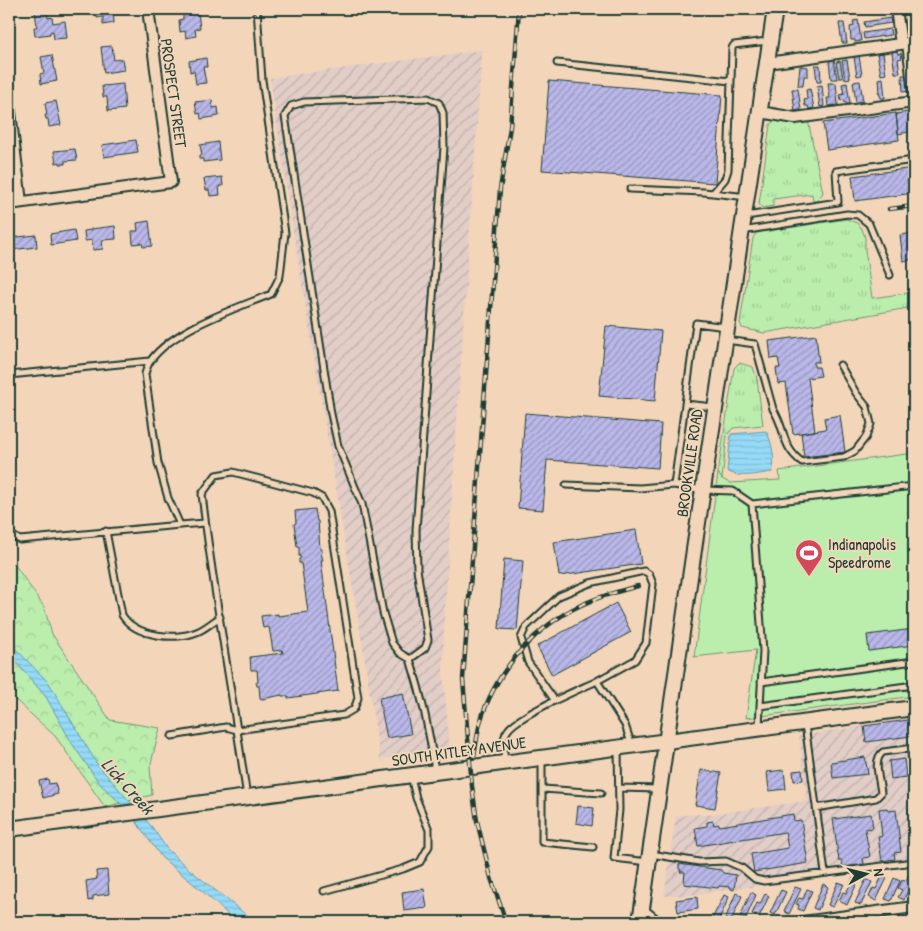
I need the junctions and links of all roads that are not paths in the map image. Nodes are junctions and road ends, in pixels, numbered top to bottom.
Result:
1 (148, 9) edge
2 (257, 9) edge
3 (775, 9) edge
4 (896, 9) edge
5 (771, 40) junction
6 (908, 43) edge
7 (557, 63) dead end
8 (768, 63) junction
9 (731, 81) junction
10 (914, 93) edge
11 (914, 102) edge
12 (9, 104) edge
13 (760, 112) junction
14 (914, 160) edge
15 (630, 189) dead end
16 (713, 193) junction
17 (747, 197) junction
18 (22, 202) junction
19 (9, 204) edge
20 (744, 216) junction
21 (742, 231) junction
22 (890, 275) dead end
23 (726, 333) junction
24 (150, 361) junction
25 (840, 365) dead end
26 (9, 375) edge
27 (685, 404) junction
28 (715, 407) junction
29 (566, 485) dead end
30 (674, 485) junction
31 (914, 486) edge
32 (703, 490) junction
33 (752, 504) junction
34 (205, 523) junction
35 (180, 525) junction
36 (106, 531) junction
37 (9, 534) edge
38 (220, 617) junction
39 (410, 659) junction
40 (914, 661) edge
41 (597, 681) junction
42 (761, 682) junction
43 (914, 686) edge
44 (556, 701) junction
45 (760, 706) junction
46 (913, 709) edge
47 (804, 723) junction
48 (759, 729) junction
49 (237, 730) junction
50 (914, 734) edge
51 (172, 736) dead end
52 (666, 742) junction
53 (625, 747) junction
54 (913, 748) junction
55 (542, 758) junction
56 (505, 763) junction
57 (914, 769) edge
58 (435, 772) junction
59 (411, 776) junction
60 (619, 788) junction
61 (543, 789) junction
62 (660, 789) junction
63 (601, 793) dead end
64 (248, 797) junction
65 (816, 808) junction
66 (9, 829) edge
67 (594, 847) dead end
68 (650, 858) junction
69 (914, 862) edge
70 (826, 873) junction
71 (324, 890) dead end
72 (914, 908) edge
73 (641, 916) edge
74 (657, 922) edge
75 (804, 922) edge

1 - 18 street, PROSPECT STREET
2 - 24 lane
3 - 5 street, BROOKVILLE ROAD
4 - 6 street
5 - 8 street, BROOKVILLE ROAD
5 - 9 lane
6 - 8 street
6 - 10 street
7 - 9 lane
8 - 13 street, BROOKVILLE ROAD
9 - 16 lane
11 - 13 street
12 - 18 street
13 - 17 street, BROOKVILLE ROAD
14 - 20 lane
15 - 16 lane
16 - 17 lane
17 - 20 street, BROOKVILLE ROAD
18 - 19 street
20 - 21 street, BROOKVILLE ROAD
21 - 22 lane
21 - 23 street, BROOKVILLE ROAD
23 - 25 lane
23 - 27 lane
23 - 28 street, BROOKVILLE ROAD
24 - 26 lane
24 - 35 lane
27 - 28 lane
27 - 30 lane
28 - 32 street, BROOKVILLE ROAD
29 - 30 lane
30 - 32 lane
31 - 33 lane
32 - 33 lane
32 - 52 street, BROOKVILLE ROAD
33 - 42 lane
34 - 35 lane
34 - 38 lane
34 - 49 lane
35 - 36 lane
36 - 37 lane
36 - 38 lane
38 - 49 lane
39 - 39 lane
39 - 58 lane
40 - 42 lane
41 - 44 lane
41 - 44 lane
41 - 53 lane
42 - 45 lane
43 - 45 lane
44 - 56 lane
45 - 48 lane
46 - 47 street, SOUTH KITLEY AVENUE
46 - 50 lane
47 - 48 street, SOUTH KITLEY AVENUE
47 - 65 lane
48 - 52 street, SOUTH KITLEY AVENUE
49 - 51 lane
49 - 64 lane
50 - 54 lane
52 - 53 street, SOUTH KITLEY AVENUE
52 - 62 street, BROOKVILLE ROAD
53 - 55 street, SOUTH KITLEY AVENUE
53 - 60 lane
54 - 57 lane
54 - 65 lane
55 - 56 street, SOUTH KITLEY AVENUE
55 - 61 lane
56 - 58 street, SOUTH KITLEY AVENUE
58 - 59 street, SOUTH KITLEY AVENUE
59 - 64 street, SOUTH KITLEY AVENUE
59 - 71 lane
60 - 62 lane
60 - 68 lane
61 - 63 lane
61 - 67 lane
62 - 68 street, BROOKVILLE ROAD
64 - 66 street, SOUTH KITLEY AVENUE
65 - 70 lane
68 - 70 lane
68 - 73 street, BROOKVILLE ROAD
69 - 70 lane
72 - 75 street
73 - 74 street

